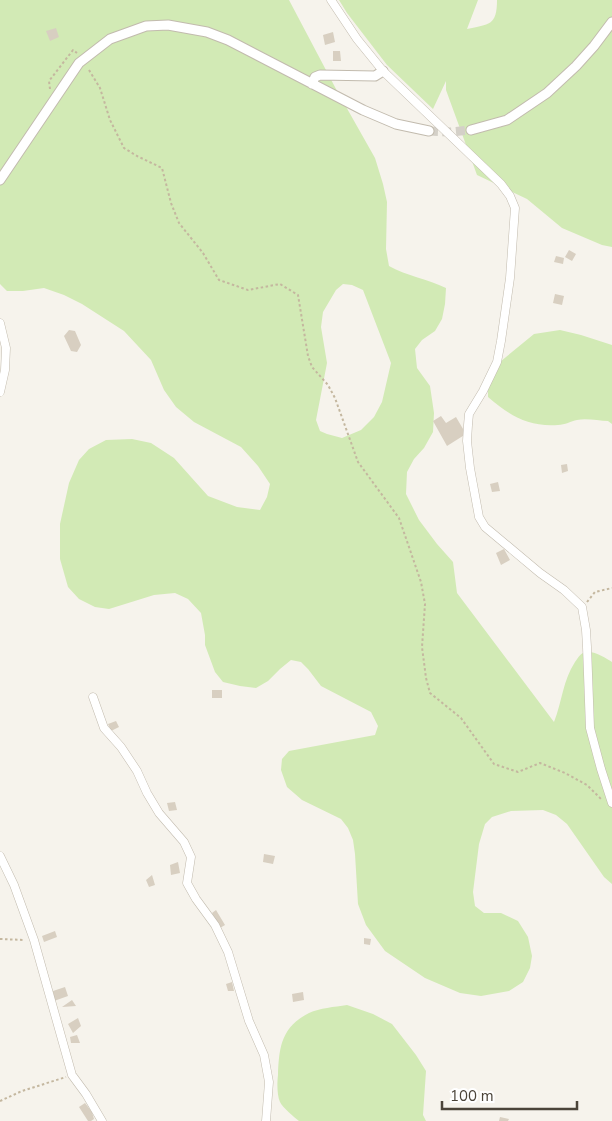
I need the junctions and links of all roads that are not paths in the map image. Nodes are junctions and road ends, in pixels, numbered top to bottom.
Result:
1 (331, 0) edge
2 (612, 22) edge
3 (383, 71) junction
4 (312, 84) junction
5 (471, 130) tunnel mouth
6 (429, 132) tunnel mouth
7 (0, 180) edge
8 (0, 323) edge
9 (0, 392) edge
10 (93, 697) dead end
11 (609, 804) edge
12 (0, 856) edge
13 (102, 1121) edge
14 (266, 1121) edge

1 - 3 street
2 - 5 street
3 - 4 street
3 - 11 street
4 - 6 street
4 - 7 street
8 - 9 street
10 - 14 street
12 - 13 street

